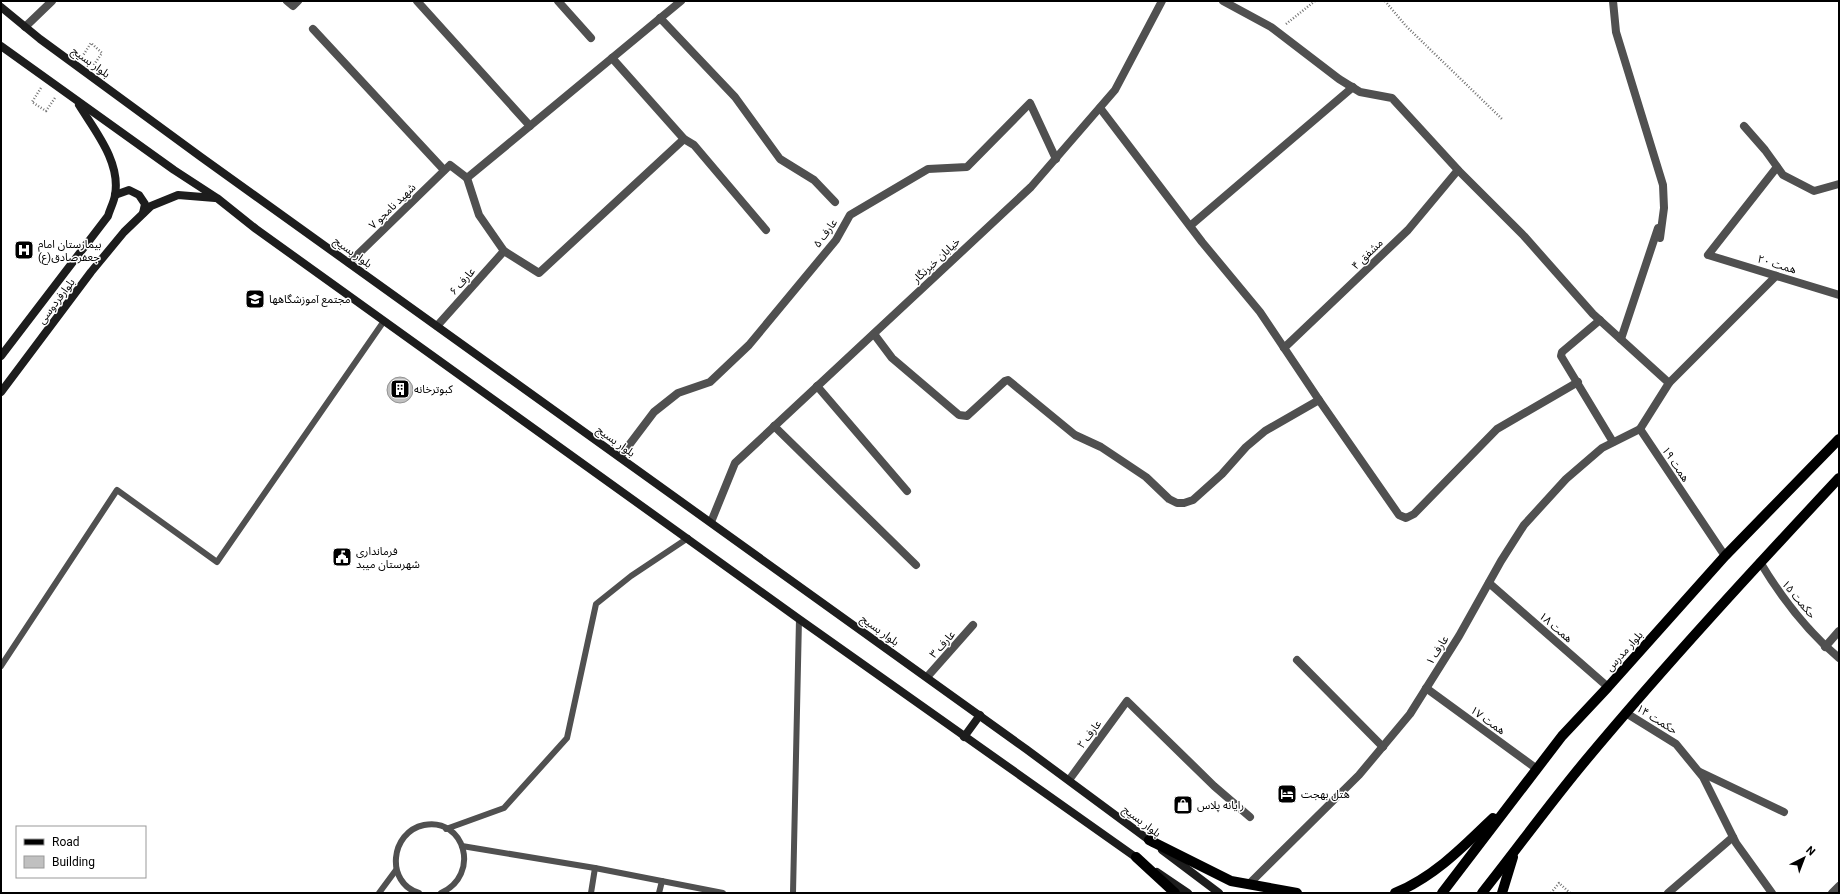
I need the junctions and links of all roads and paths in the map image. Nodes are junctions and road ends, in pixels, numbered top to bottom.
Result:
1 (52, 1) edge
2 (417, 1) edge
3 (558, 1) edge
4 (681, 1) edge
5 (1162, 1) edge
6 (1223, 1) edge
7 (1315, 1) edge
8 (1385, 1) edge
9 (1613, 1) edge
10 (1, 7) edge
11 (660, 18) junction
12 (25, 27) junction
13 (313, 30) dead end
14 (1277, 32) junction
15 (591, 38) dead end
16 (1, 46) edge
17 (612, 58) junction
18 (79, 62) dead end
19 (87, 73) junction
20 (46, 79) junction
21 (1353, 87) junction
22 (58, 92) dead end
23 (77, 101) junction
24 (1100, 108) junction
25 (1502, 119) dead end
26 (530, 126) junction
27 (1744, 126) dead end
28 (684, 139) junction
29 (1056, 159) junction
30 (1777, 167) junction
31 (447, 168) junction
32 (1458, 170) junction
33 (467, 178) junction
34 (1839, 184) edge
35 (116, 195) junction
36 (217, 198) junction
37 (836, 202) dead end
38 (1664, 208) junction
39 (143, 214) junction
40 (1190, 226) junction
41 (766, 230) dead end
42 (1660, 238) dead end
43 (504, 252) junction
44 (349, 263) junction
45 (1776, 276) junction
46 (1839, 295) edge
47 (1600, 320) junction
48 (384, 321) junction
49 (437, 326) junction
50 (874, 334) junction
51 (1621, 339) junction
52 (1284, 348) junction
53 (1, 356) edge
54 (1578, 382) junction
55 (1669, 383) junction
56 (817, 386) junction
57 (1, 392) edge
58 (1319, 400) junction
59 (774, 426) junction
60 (1640, 429) junction
61 (1839, 439) edge
62 (1613, 442) junction
63 (620, 457) junction
64 (1839, 478) edge
65 (907, 491) dead end
66 (710, 522) junction
67 (688, 538) junction
68 (1725, 556) junction
69 (1760, 562) junction
70 (916, 565) dead end
71 (1488, 584) junction
72 (799, 619) junction
73 (973, 625) dead end
74 (1839, 631) edge
75 (1825, 647) junction
76 (1839, 658) edge
77 (1298, 660) dead end
78 (1, 666) edge
79 (927, 677) junction
80 (1608, 687) junction
81 (1426, 688) junction
82 (1626, 713) junction
83 (980, 715) junction
84 (964, 737) junction
85 (1383, 747) junction
86 (1537, 769) junction
87 (1699, 772) junction
88 (1069, 780) junction
89 (1518, 794) junction
90 (1784, 812) dead end
91 (1250, 817) dead end
92 (446, 829) junction
93 (1733, 837) junction
94 (1149, 840) junction
95 (462, 846) junction
96 (1516, 849) junction
97 (1136, 857) junction
98 (595, 868) junction
99 (396, 870) junction
100 (662, 881) junction
101 (1248, 884) junction
102 (1839, 886) edge
103 (379, 893) edge
104 (419, 893) edge
105 (441, 893) edge
106 (591, 893) edge
107 (659, 893) edge
108 (723, 893) edge
109 (793, 893) edge
110 (1175, 893) edge
111 (1188, 893) edge
112 (1219, 893) edge
113 (1297, 893) edge
114 (1395, 893) edge
115 (1442, 893) edge
116 (1482, 893) edge
117 (1502, 893) edge
118 (1551, 893) edge
119 (1570, 893) edge
120 (1668, 893) edge
121 (1772, 893) edge
122 (1832, 893) edge

1 - 12 street
2 - 26 street
3 - 15 street
4 - 11 street
5 - 24 street, خیابان خبرنگار
6 - 14 street
7 - 14 path
8 - 25 path
9 - 38 street
10 - 12 main road, بلوار بسیج
11 - 17 street
11 - 37 street
12 - 19 main road, بلوار بسیج
13 - 31 street
14 - 21 street
16 - 20 main road
17 - 26 street
17 - 28 street
18 - 19 path
19 - 44 main road, بلوار بسیج
20 - 22 path
20 - 23 main road
21 - 32 street
21 - 40 street
23 - 35 main road, بلوارفردوسی
23 - 36 main road
24 - 29 street, خیابان خبرنگار
24 - 40 street
26 - 33 street
27 - 30 street
28 - 41 street
28 - 43 street
29 - 50 street, خیابان خبرنگار
29 - 63 street, عارف ۵
30 - 34 street
30 - 45 street, همت ۲۰
31 - 33 street
31 - 44 street, شهید نامجو ۷
32 - 47 street
32 - 52 street, مشفق ۴
33 - 43 street
35 - 39 main road
35 - 53 main road, بلوارفردوسی
36 - 39 main road, بلوارفردوسی
36 - 48 main road
38 - 42 street
38 - 51 street
39 - 57 main road, بلوارفردوسی
40 - 52 street
43 - 49 street, عارف ۶
44 - 49 main road, بلوار بسیج
45 - 46 street, همت ۲۰
45 - 55 street
47 - 51 street
47 - 54 street
48 - 67 main road
48 - 78 lane
49 - 63 main road, بلوار بسیج
50 - 56 street, خیابان خبرنگار
50 - 58 street
51 - 55 street
52 - 58 street
54 - 58 street
54 - 62 street
55 - 60 street
56 - 59 street, خیابان خبرنگار
56 - 65 street
59 - 66 street, خیابان خبرنگار
59 - 70 street
60 - 62 street, عارف ۱
60 - 68 street, همت ۱۹
61 - 68 main road, بلوار مدرس
62 - 71 street, عارف ۱
63 - 66 main road, بلوار بسیج
64 - 69 main road
66 - 79 main road, بلوار بسیج
67 - 72 main road
67 - 92 lane
68 - 80 main road, بلوار مدرس
69 - 75 street, حکمت ۱۵
69 - 82 main road
71 - 80 street, همت ۱۸
71 - 81 street, عارف ۱
72 - 84 main road
72 - 109 lane
73 - 79 street, عارف ۳
74 - 75 street
75 - 76 street, حکمت ۱۵
77 - 85 street
79 - 83 main road, بلوار بسیج
80 - 86 main road, بلوار مدرس
81 - 85 street, عارف ۱
81 - 86 street, همت ۱۷
82 - 87 street, حکمت ۱۴
82 - 96 main road
83 - 84 main road
83 - 88 main road, بلوار بسیج
84 - 97 main road
85 - 101 street, عارف ۱
86 - 89 main road, بلوار مدرس
87 - 90 street
87 - 93 street
88 - 91 street, عارف ۲
88 - 94 main road, بلوار بسیج
89 - 114 main road
89 - 115 main road, بلوار مدرس
92 - 95 lane
92 - 99 lane
93 - 120 street
93 - 121 street
94 - 101 main road
94 - 112 main road, بلوار بسیج
95 - 98 lane
95 - 105 lane
96 - 116 main road
96 - 117 main road
97 - 110 main road
97 - 111 main road
98 - 100 lane
98 - 106 lane
99 - 103 lane
99 - 104 lane
100 - 107 lane
100 - 108 lane
101 - 113 main road
102 - 122 street
118 - 119 path

